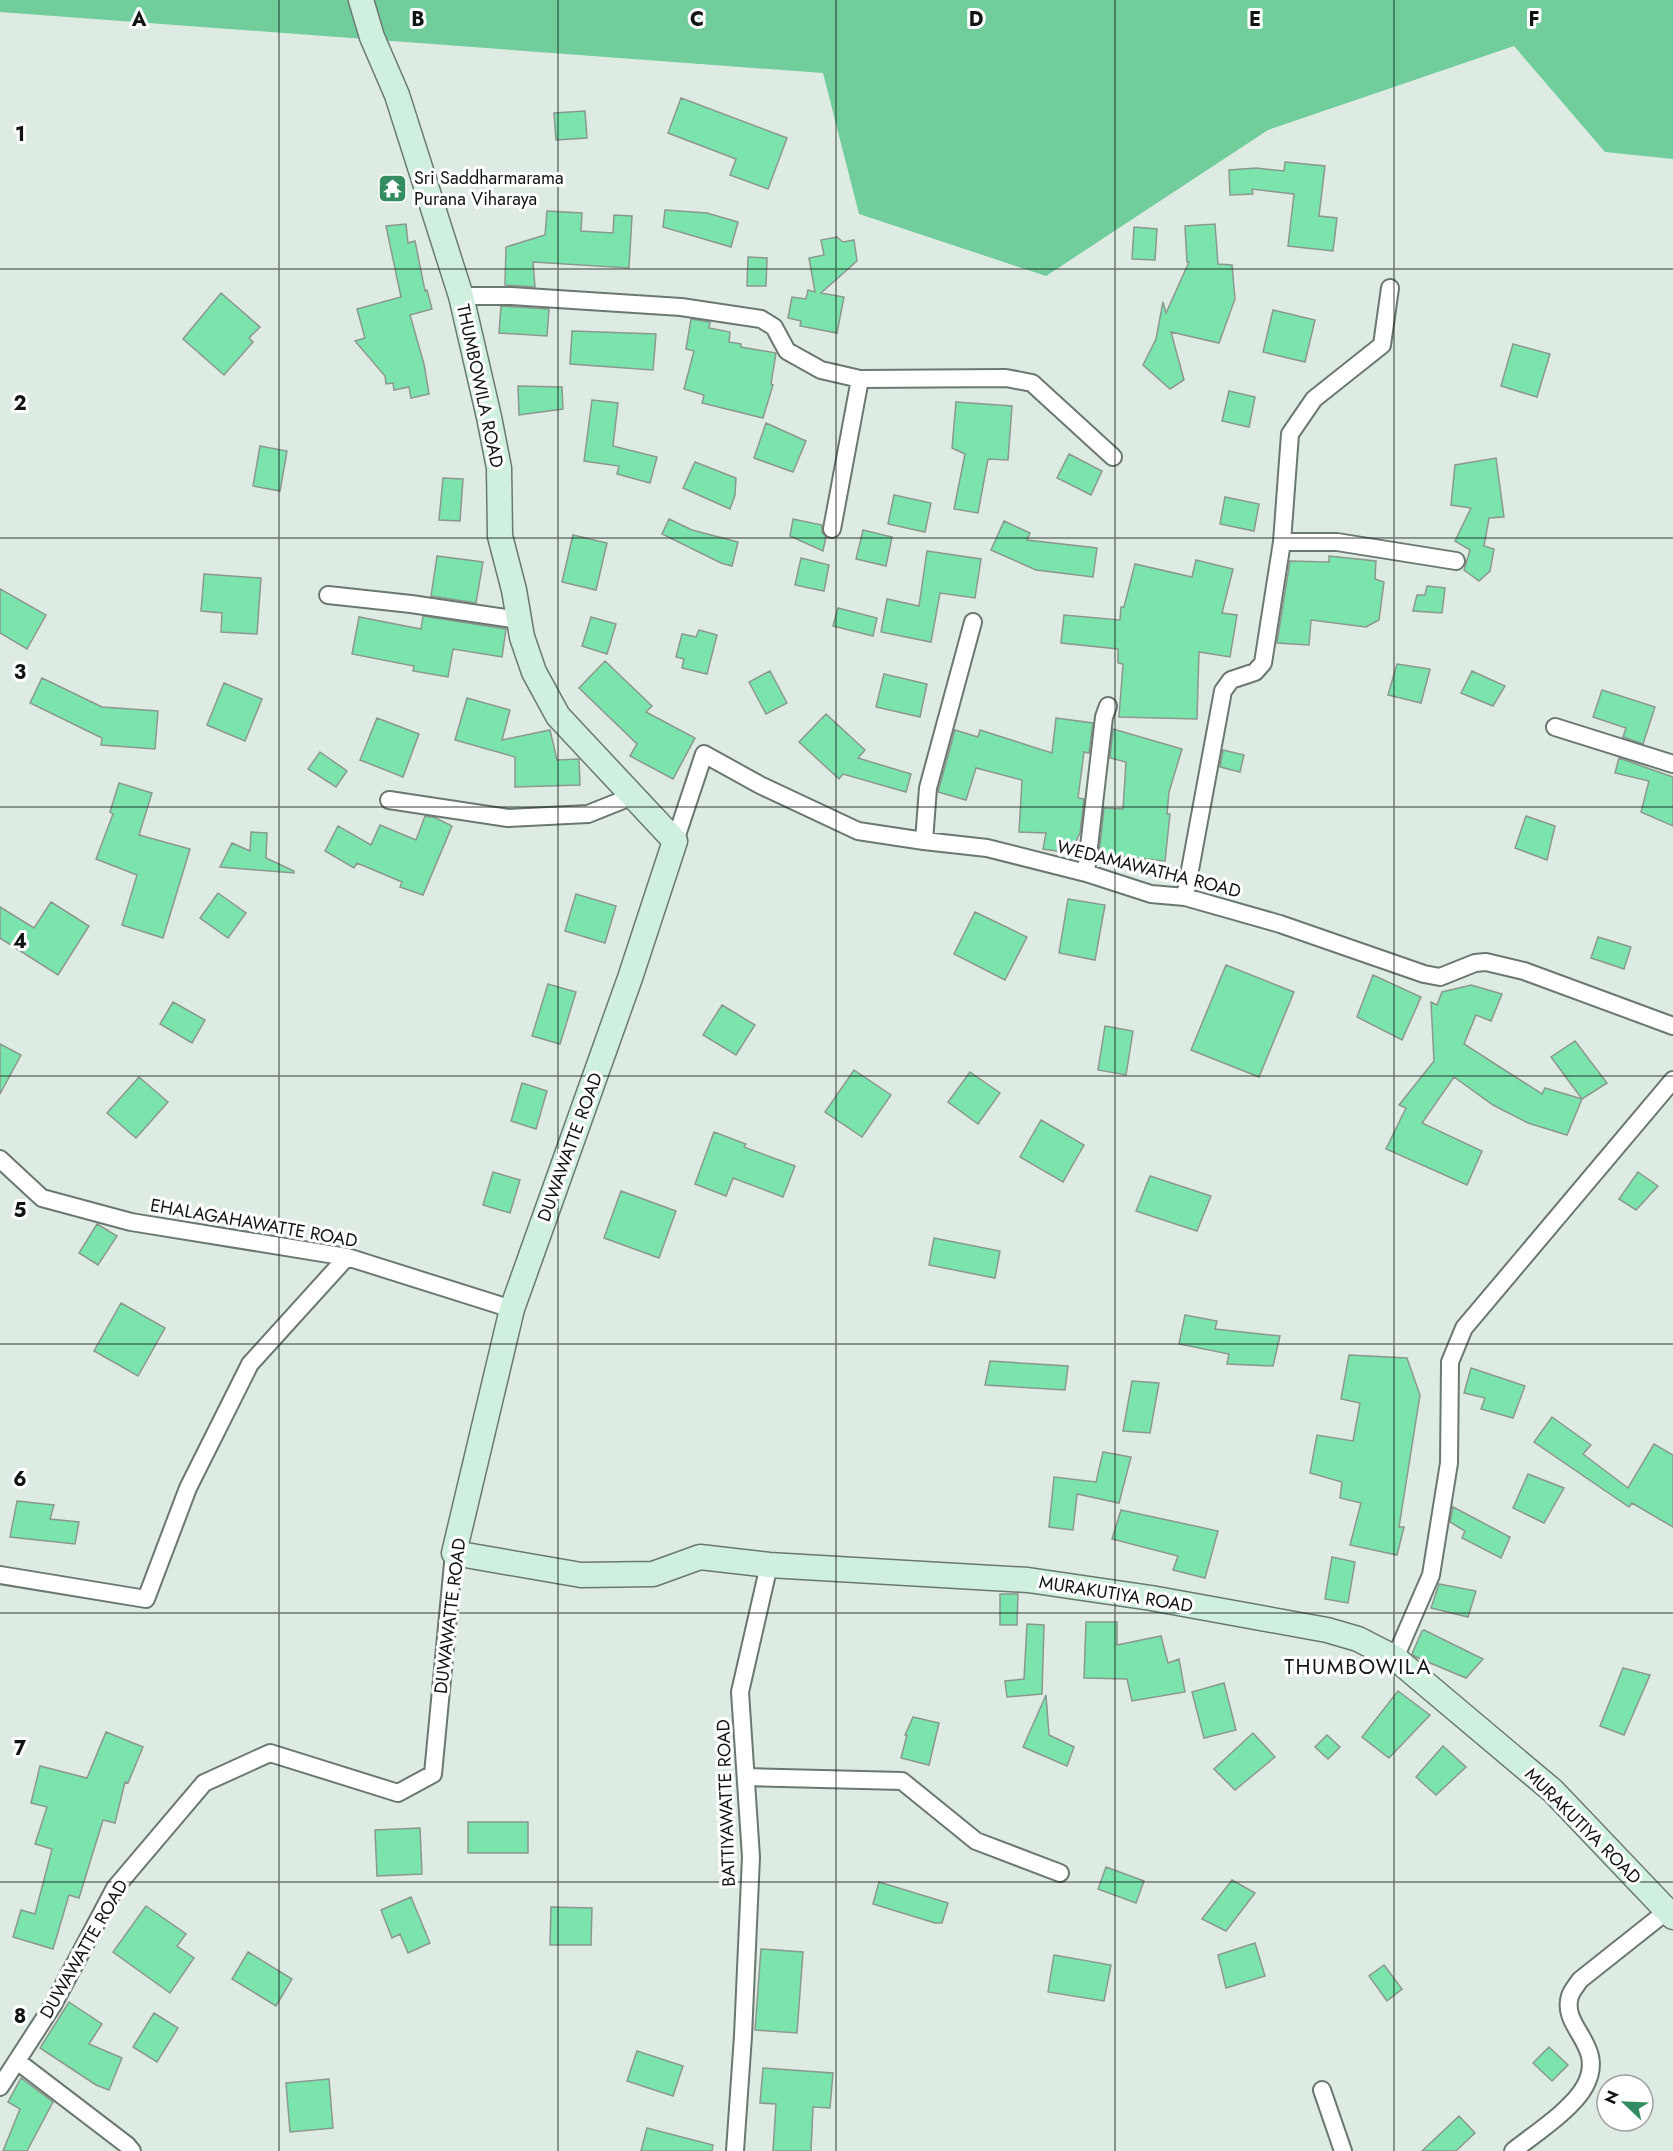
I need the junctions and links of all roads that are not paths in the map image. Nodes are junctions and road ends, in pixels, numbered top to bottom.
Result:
1 (361, 0) edge
2 (1390, 288) dead end
3 (461, 296) junction
4 (860, 379) junction
5 (1113, 457) dead end
6 (832, 530) dead end
7 (1282, 542) junction
8 (1456, 561) dead end
9 (328, 595) dead end
10 (519, 620) junction
11 (973, 622) dead end
12 (1108, 706) dead end
13 (1555, 727) dead end
14 (1673, 764) edge
15 (633, 796) junction
16 (389, 800) dead end
17 (675, 841) junction
18 (924, 841) junction
19 (1086, 873) junction
20 (1185, 897) junction
21 (1673, 1026) edge
22 (1673, 1080) edge
23 (0, 1159) edge
24 (347, 1257) junction
25 (512, 1310) junction
26 (454, 1553) junction
27 (769, 1565) junction
28 (0, 1575) edge
29 (1395, 1658) junction
30 (746, 1777) junction
31 (1060, 1873) dead end
32 (1670, 1914) edge
33 (17, 2061) junction
34 (0, 2087) edge
35 (1322, 2090) dead end
36 (132, 2151) edge
37 (735, 2151) edge
38 (1343, 2151) edge
39 (1513, 2151) edge

1 - 3 street, THUMBOWILA ROAD
2 - 7 street
3 - 4 street
3 - 10 street, THUMBOWILA ROAD
4 - 5 street
4 - 6 street
7 - 8 street
7 - 20 street
9 - 10 street
10 - 15 street, THUMBOWILA ROAD
11 - 18 street
12 - 19 street
13 - 14 street
15 - 16 street
15 - 17 street, THUMBOWILA ROAD
17 - 18 street, WEDAMAWATHA ROAD
17 - 25 street, DUWAWATTE ROAD
18 - 19 street, WEDAMAWATHA ROAD
19 - 20 street, WEDAMAWATHA ROAD
20 - 21 street, WEDAMAWATHA ROAD
22 - 29 street
23 - 24 street, EHALAGAHAWATTE ROAD
24 - 25 street, EHALAGAHAWATTE ROAD
24 - 28 street
25 - 26 street, DUWAWATTE ROAD
26 - 27 street, MURAKUTIYA ROAD
26 - 33 street, DUWAWATTE ROAD
27 - 29 street, MURAKUTIYA ROAD
27 - 30 street, BATTIYAWATTE ROAD
29 - 32 street, MURAKUTIYA ROAD
30 - 31 street
30 - 37 street, BATTIYAWATTE ROAD
32 - 39 street
33 - 34 street, DUWAWATTE ROAD
33 - 36 street
35 - 38 street

